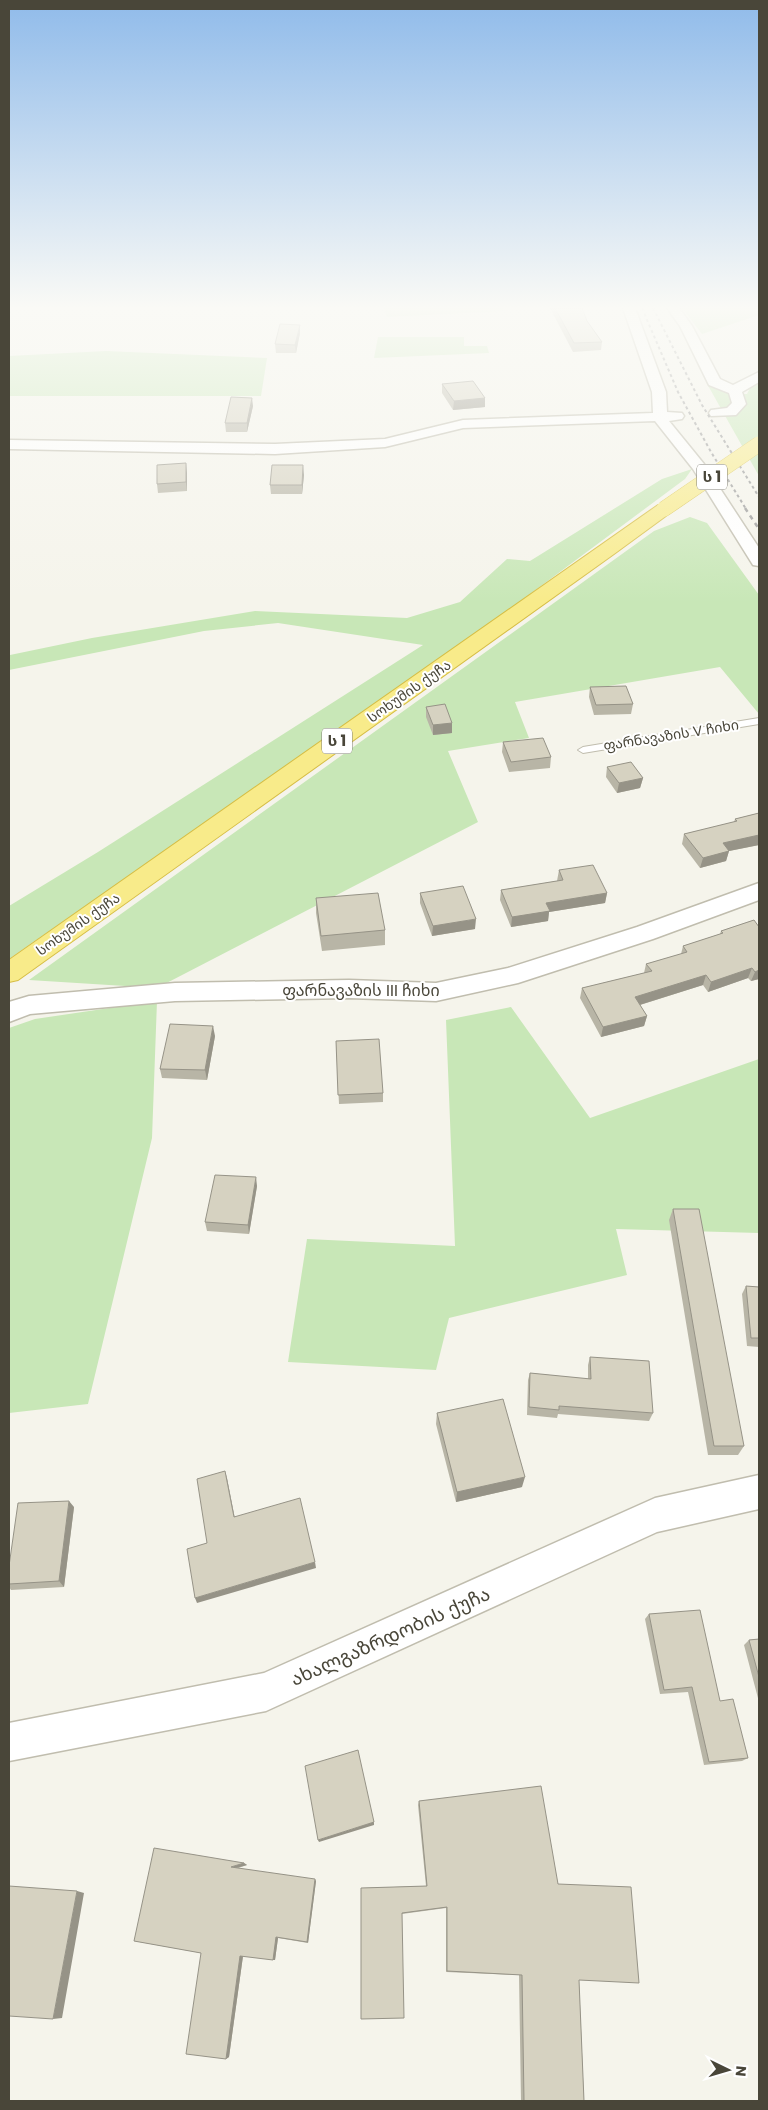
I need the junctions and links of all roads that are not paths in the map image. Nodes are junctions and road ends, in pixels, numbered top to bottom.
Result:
1 (660, 406) edge
2 (737, 406) edge
3 (716, 413) dead end
4 (677, 416) dead end
5 (660, 417) junction
6 (759, 444) edge
7 (9, 445) edge
8 (759, 561) edge
9 (759, 721) edge
10 (583, 750) dead end
11 (759, 891) edge
12 (9, 973) edge
13 (9, 1012) edge
14 (759, 1492) edge
15 (9, 1742) edge

1 - 5 street
2 - 3 street
4 - 5 street
5 - 7 street
5 - 8 street
6 - 12 highway, სოხუმის ქუჩა / ს 1, bridge
9 - 10 lane, ფარნავაზის V ჩიხი
11 - 13 street, ფარნავაზის III ჩიხი
14 - 15 street, ახალგაზრდობის ქუჩა

